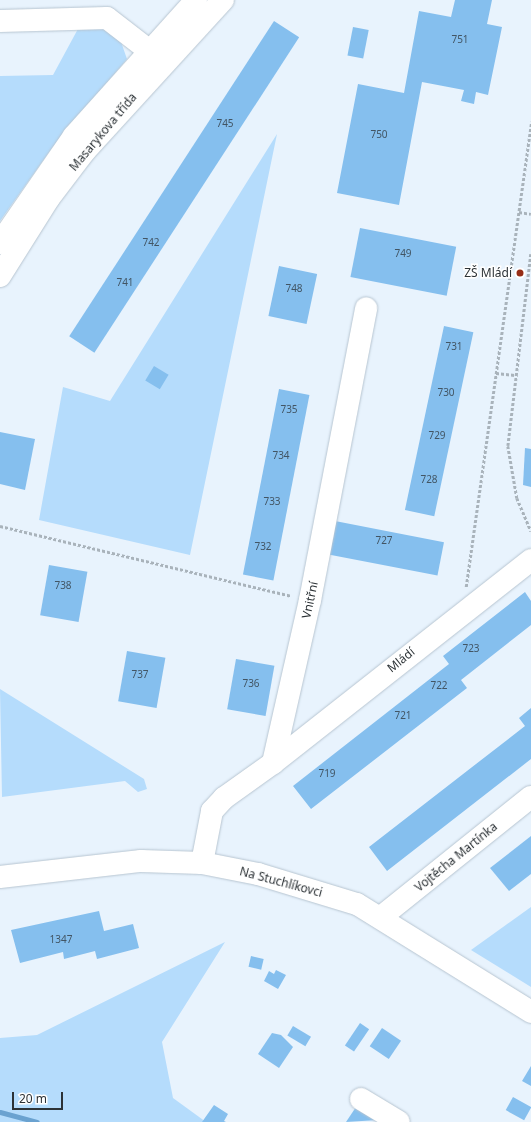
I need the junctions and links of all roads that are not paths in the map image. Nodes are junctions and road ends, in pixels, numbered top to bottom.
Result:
1 (196, 0) edge
2 (223, 0) edge
3 (0, 21) edge
4 (156, 56) junction
5 (0, 243) edge
6 (0, 276) edge
7 (366, 308) dead end
8 (531, 560) edge
9 (273, 763) junction
10 (531, 797) edge
11 (202, 863) junction
12 (0, 877) edge
13 (381, 917) junction
14 (531, 1012) edge
15 (361, 1098) dead end
16 (399, 1122) edge

1 - 4 street, Masarykova třída
2 - 4 street, Masarykova třída
3 - 4 street
4 - 5 street, Masarykova třída
4 - 6 street, Masarykova třída
7 - 9 street, Vnitřní
8 - 9 street, Mládí
9 - 11 street
10 - 13 street, Vojtěcha Martínka
11 - 12 street, Na Stuchlíkovci
11 - 13 street, Na Stuchlíkovci
13 - 14 street, Na Stuchlíkovci
15 - 16 street

